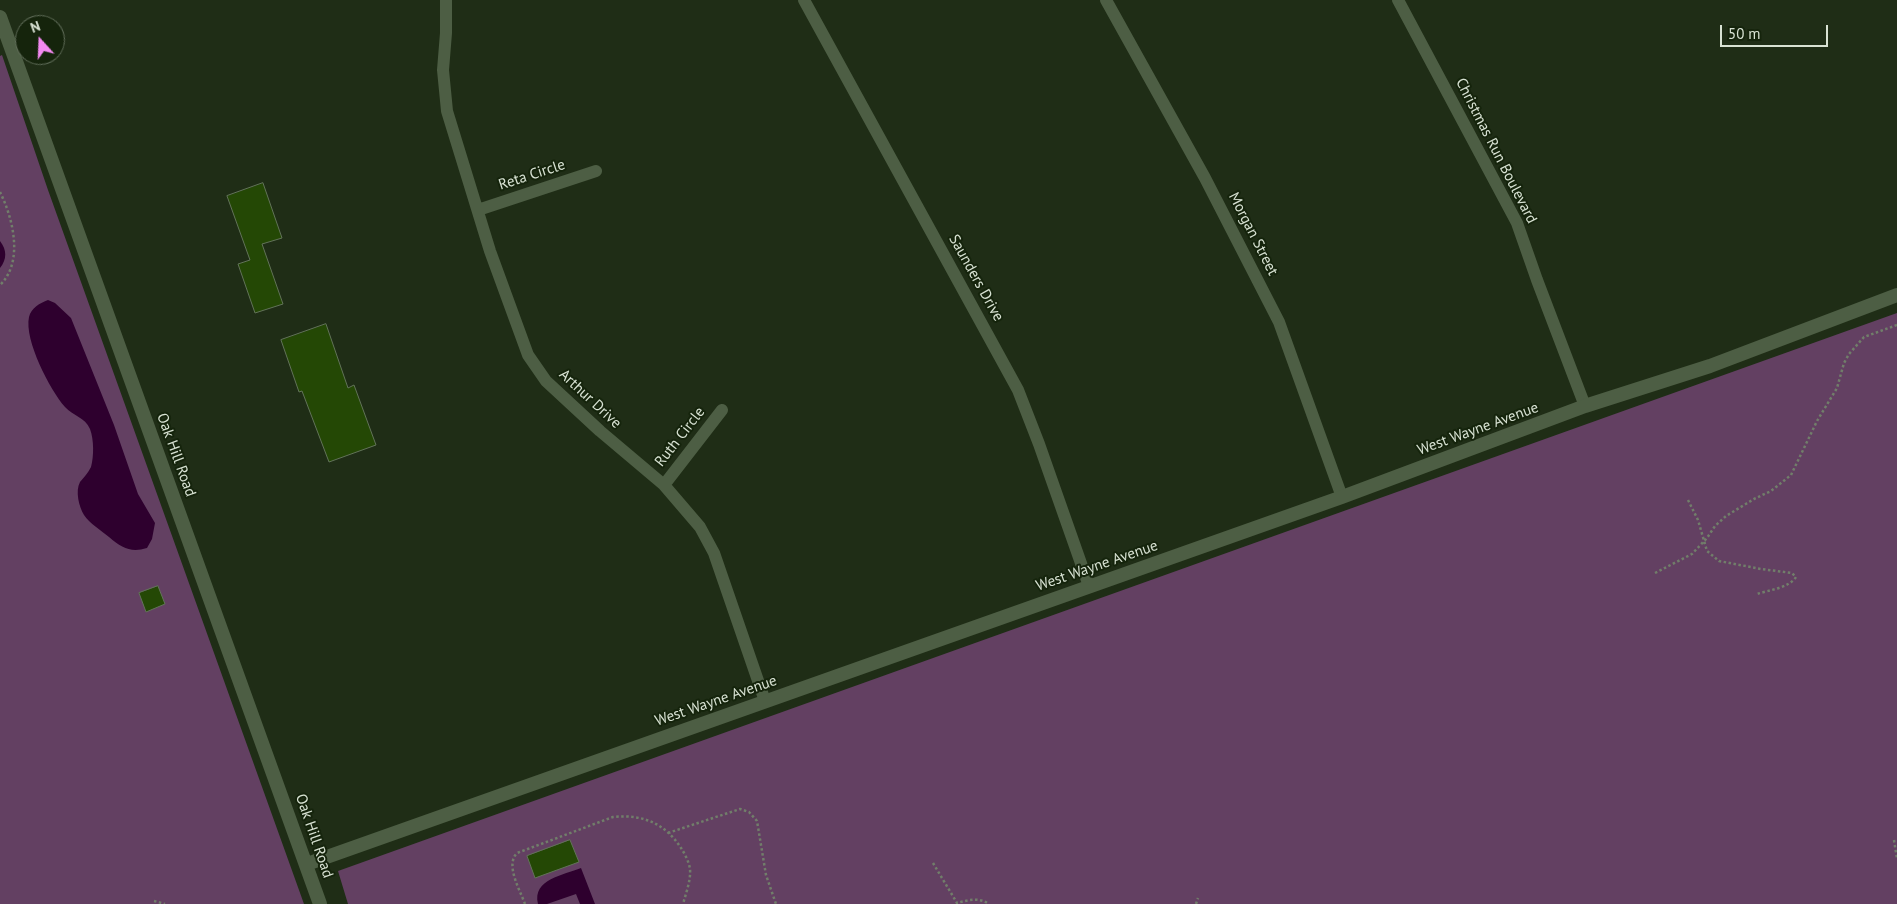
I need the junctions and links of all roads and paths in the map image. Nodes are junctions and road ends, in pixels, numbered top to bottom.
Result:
1 (446, 0) edge
2 (804, 0) edge
3 (1106, 0) edge
4 (1398, 0) edge
5 (0, 17) edge
6 (596, 171) dead end
7 (0, 192) edge
8 (478, 210) junction
9 (0, 285) edge
10 (1897, 295) edge
11 (1897, 325) edge
12 (1585, 406) junction
13 (722, 410) dead end
14 (664, 485) junction
15 (1342, 497) junction
16 (1688, 500) dead end
17 (1705, 540) junction
18 (1655, 573) dead end
19 (1089, 586) junction
20 (1757, 594) dead end
21 (765, 701) junction
22 (668, 833) junction
23 (1894, 840) dead end
24 (1897, 859) edge
25 (934, 863) dead end
26 (307, 864) junction
27 (1198, 898) dead end
28 (154, 901) dead end
29 (165, 904) edge
30 (320, 904) edge
31 (525, 904) edge
32 (683, 904) edge
33 (776, 904) edge
34 (989, 904) edge
35 (1196, 904) edge

1 - 8 street, Arthur Drive
2 - 19 street, Saunders Drive
3 - 15 street, Morgan Street
4 - 12 street, Christmas Run Boulevard
5 - 26 street, Oak Hill Road
6 - 8 street, Reta Circle
7 - 9 path
8 - 14 street, Arthur Drive
10 - 12 street, West Wayne Avenue
11 - 17 path
12 - 15 street, West Wayne Avenue
13 - 14 street, Ruth Circle
14 - 21 street, Arthur Drive
15 - 19 street, West Wayne Avenue
16 - 17 path
17 - 18 path
17 - 20 path
19 - 21 street, West Wayne Avenue
21 - 26 street, West Wayne Avenue
22 - 31 path
22 - 32 path
22 - 33 path
23 - 24 path
25 - 34 path
26 - 30 street, Oak Hill Road
27 - 35 path
28 - 29 path

